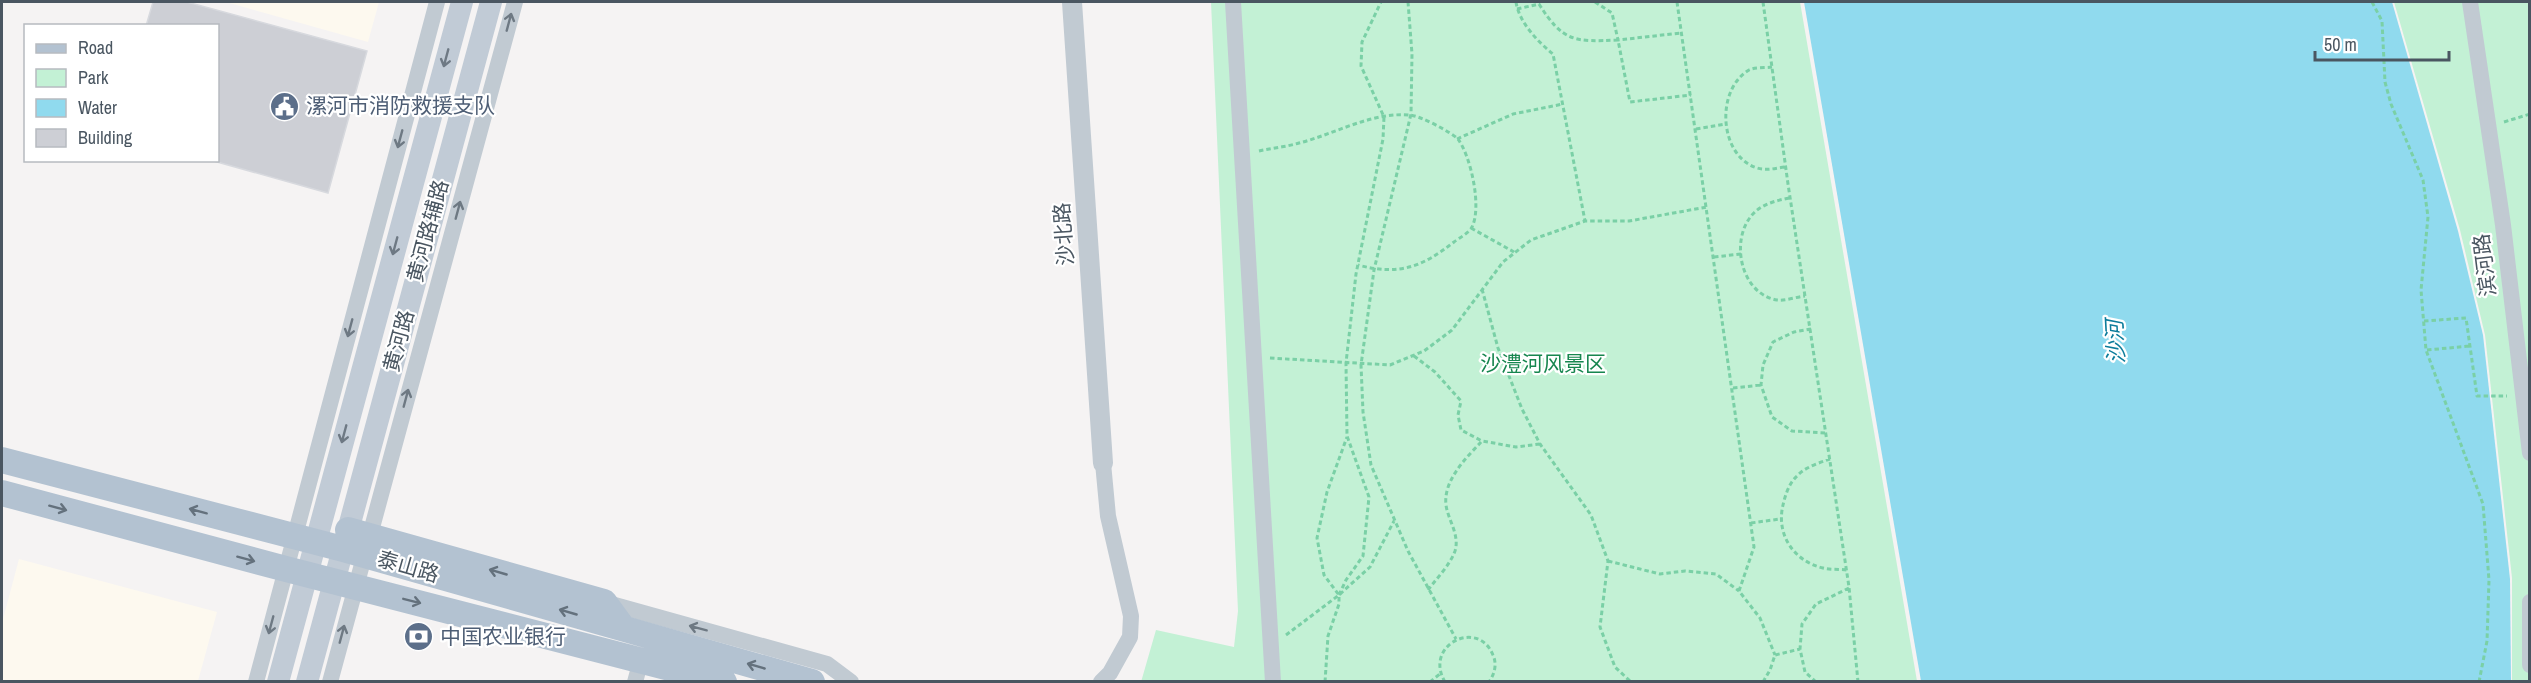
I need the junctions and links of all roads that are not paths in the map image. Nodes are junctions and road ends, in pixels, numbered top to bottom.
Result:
1 (437, 2) edge
2 (462, 2) edge
3 (491, 2) edge
4 (515, 2) edge
5 (1072, 2) edge
6 (1233, 2) edge
7 (2470, 2) edge
8 (2529, 453) edge
9 (2, 460) edge
10 (1103, 463) joint
11 (2, 493) edge
12 (305, 539) junction
13 (355, 542) junction
14 (296, 572) junction
15 (345, 584) junction
16 (604, 602) junction
17 (2529, 602) edge
18 (623, 628) junction
19 (2529, 665) edge
20 (638, 671) edge
21 (256, 681) edge
22 (278, 681) edge
23 (308, 681) edge
24 (330, 681) edge
25 (724, 681) edge
26 (812, 681) edge
27 (850, 681) edge
28 (1101, 681) edge
29 (1273, 681) edge

1 -> 12 street
2 -> 12 main road, 黄河路
3 - 13 main road, 黄河路
13 -> 4 street, 黄河路辅路
5 - 10 street, 沙北路
6 - 29 street
7 - 8 street, 滨河路
12 -> 9 main road, 泰山路
10 - 28 street
11 -> 14 main road, 泰山路
12 - 13 main road, 泰山路
12 - 14 main road, 黄河路
13 - 15 main road, 黄河路
16 -> 13 main road
18 -> 13 main road, 泰山路
14 - 15 main road, 泰山路
14 -> 21 street
14 - 22 main road, 黄河路
15 -> 20 main road, 泰山路
15 - 23 main road, 黄河路
24 -> 15 street
16 - 18 main road
27 -> 16 street
17 - 19 street
26 -> 18 main road, 泰山路
20 - 25 main road, 泰山路

